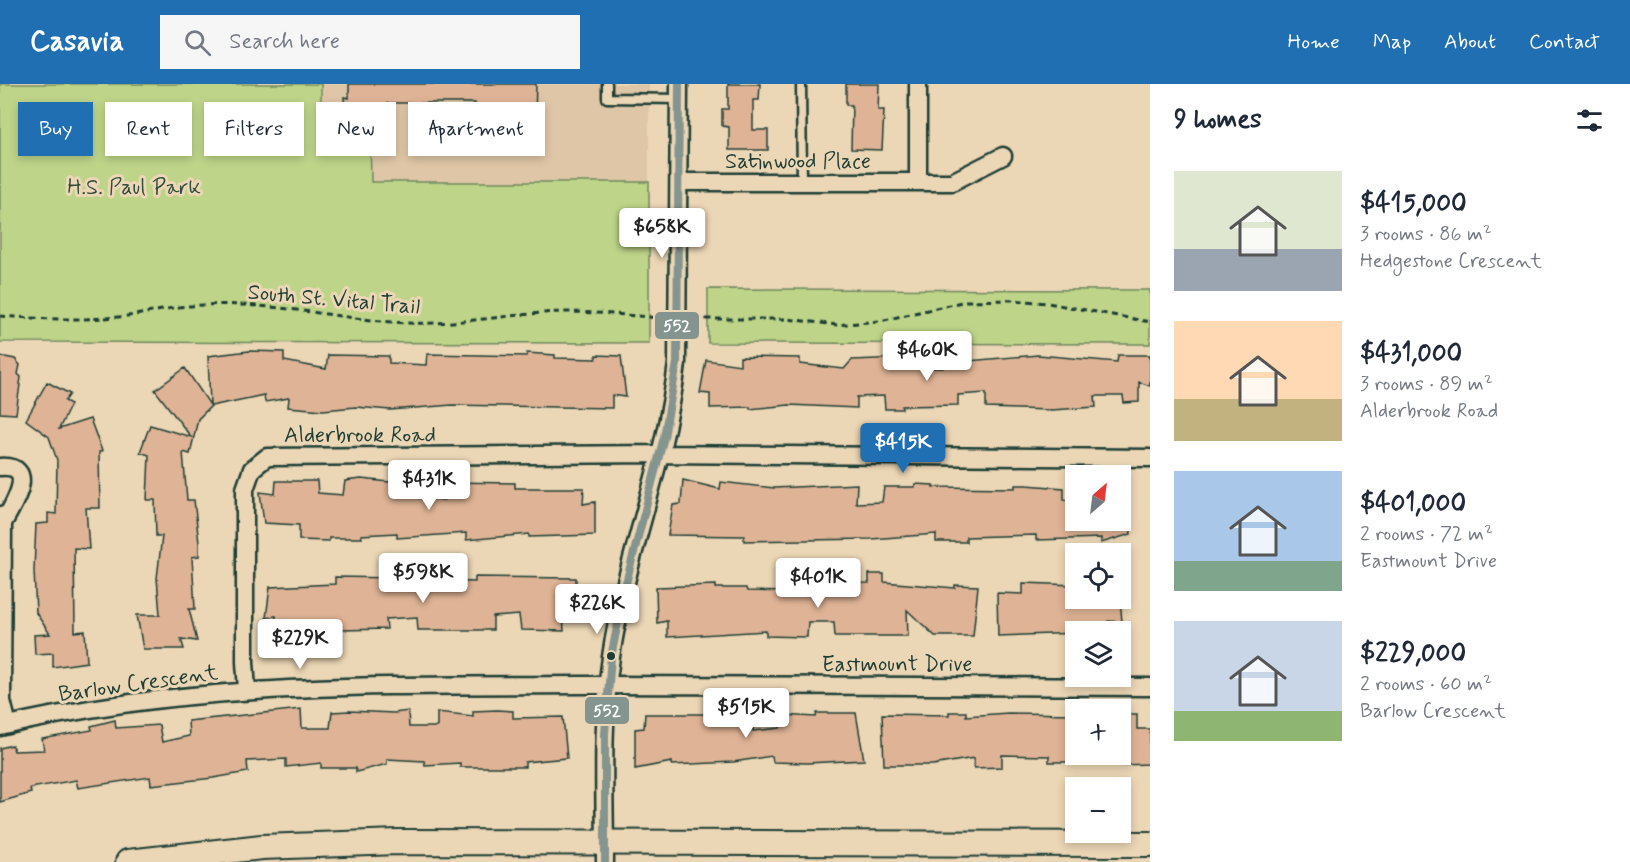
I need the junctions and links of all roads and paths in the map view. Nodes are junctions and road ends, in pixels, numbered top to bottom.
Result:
1 (607, 84) edge
2 (801, 84) edge
3 (918, 84) edge
4 (679, 92) edge
5 (1003, 156) dead end
6 (679, 182) junction
7 (802, 182) junction
8 (918, 182) junction
9 (0, 316) edge
10 (665, 318) dead end
11 (693, 318) dead end
12 (1150, 322) edge
13 (659, 454) junction
14 (1150, 458) edge
15 (0, 467) edge
16 (2, 519) edge
17 (608, 685) junction
18 (1150, 687) edge
19 (247, 690) junction
20 (4, 726) edge
21 (1150, 844) edge
22 (605, 853) edge
23 (128, 862) edge

1 - 4 lane
2 - 7 lane
3 - 8 street
4 - 6 street
5 - 8 street, Satinwood Place
6 - 7 street, Satinwood Place
6 - 13 street
7 - 8 street, Satinwood Place
9 - 10 path, South St. Vital Trail
11 - 12 path
13 - 14 street
13 - 17 street
13 - 19 street, Alderbrook Road
15 - 16 street
16 - 20 street
17 - 18 street, Eastmount Drive
17 - 19 street, Barlow Crescent
17 - 22 street
19 - 20 street, Barlow Crescent
21 - 22 main road
22 - 23 main road

